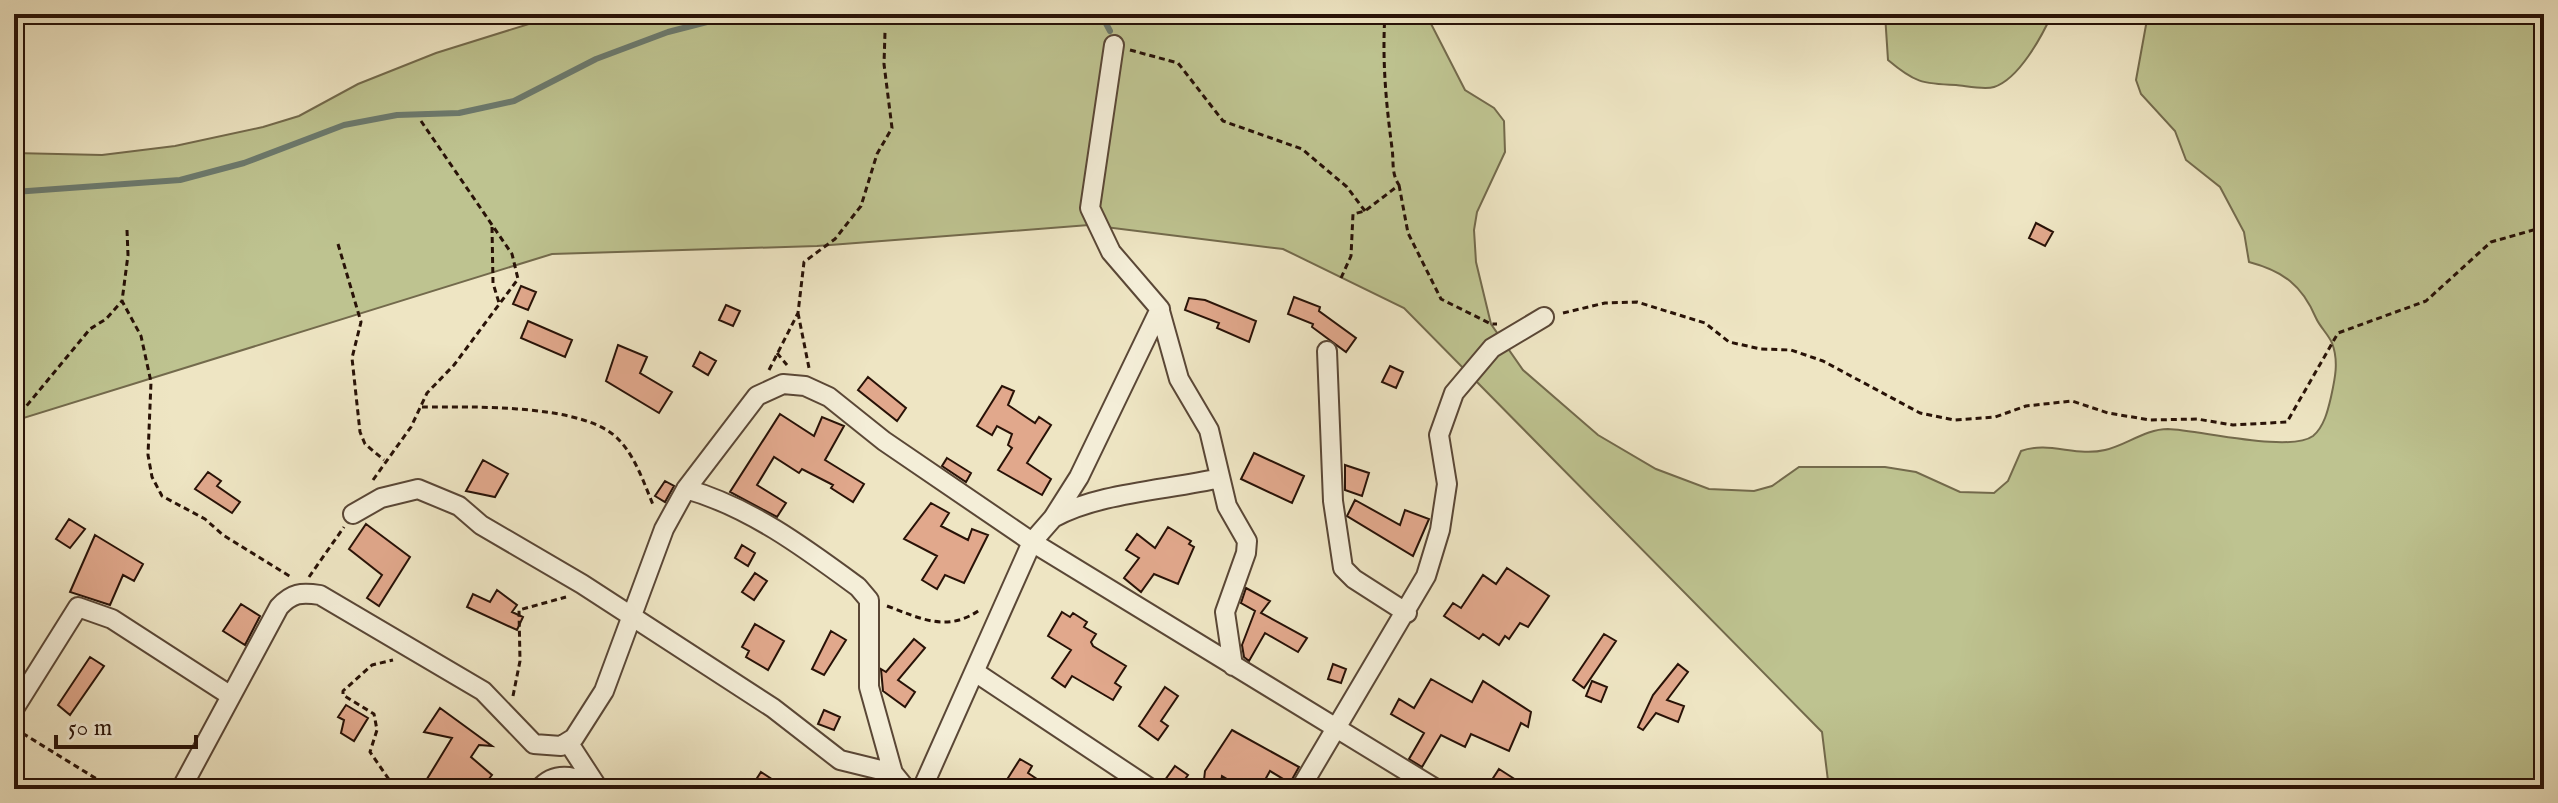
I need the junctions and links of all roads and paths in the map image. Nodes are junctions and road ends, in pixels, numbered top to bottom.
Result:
1 (1385, 14) edge
2 (885, 32) dead end
3 (1114, 45) joint
4 (421, 121) dead end
5 (1399, 185) junction
6 (1365, 211) junction
7 (492, 227) junction
8 (2544, 227) edge
9 (127, 230) dead end
10 (338, 244) dead end
11 (1341, 278) dead end
12 (122, 301) junction
13 (499, 303) junction
14 (1160, 311) junction
15 (798, 313) junction
16 (1544, 317) joint
17 (1505, 323) dead end
18 (1327, 351) dead end
19 (805, 386) junction
20 (757, 396) junction
21 (420, 407) junction
22 (14, 421) edge
23 (384, 460) junction
24 (1220, 478) junction
25 (369, 487) dead end
26 (686, 489) junction
27 (353, 514) joint
28 (1053, 518) junction
29 (664, 529) junction
30 (1032, 542) junction
31 (1010, 586) junction
32 (593, 590) junction
33 (301, 592) junction
34 (869, 600) junction
35 (1407, 613) junction
36 (633, 617) junction
37 (425, 656) junction
38 (1233, 666) junction
39 (975, 672) junction
40 (231, 696) junction
41 (14, 709) edge
42 (509, 716) junction
43 (14, 728) edge
44 (1336, 730) junction
45 (568, 742) junction
46 (546, 748) junction
47 (893, 773) junction
48 (541, 787) edge
49 (599, 788) edge
50 (113, 789) edge
51 (181, 789) edge
52 (390, 789) edge
53 (906, 789) edge
54 (922, 789) edge
55 (1151, 789) edge
56 (1300, 789) edge
57 (1436, 789) edge

1 - 5 path
2 - 15 path
3 - 6 path
3 - 14 street
4 - 7 path
5 - 6 path
5 - 17 path
6 - 11 path
7 - 13 path
7 - 13 path
8 - 16 path
9 - 12 path
10 - 23 path
12 - 22 path
12 - 33 path
13 - 21 path
14 - 24 street
14 - 28 street
15 - 19 path
15 - 20 path
16 - 35 street
18 - 35 street
19 - 20 street
19 - 30 street
20 - 26 street
21 - 23 path
21 - 29 path
23 - 25 path
24 - 28 street
24 - 38 street
26 - 29 street
26 - 34 street
27 - 32 street
27 - 33 path
28 - 30 street
29 - 36 street
30 - 31 street
30 - 38 street
31 - 34 path
31 - 39 street
32 - 36 street
32 - 42 path
33 - 37 street
33 - 40 street
34 - 47 street
35 - 44 street
36 - 45 street
36 - 47 street
37 - 42 street
37 - 52 path
38 - 44 street
39 - 54 street
39 - 55 street
40 - 41 street
40 - 51 street
42 - 46 street
43 - 50 path
44 - 56 street
44 - 57 street
45 - 46 street
45 - 49 street
46 - 48 street
47 - 53 street
48 - 49 street

